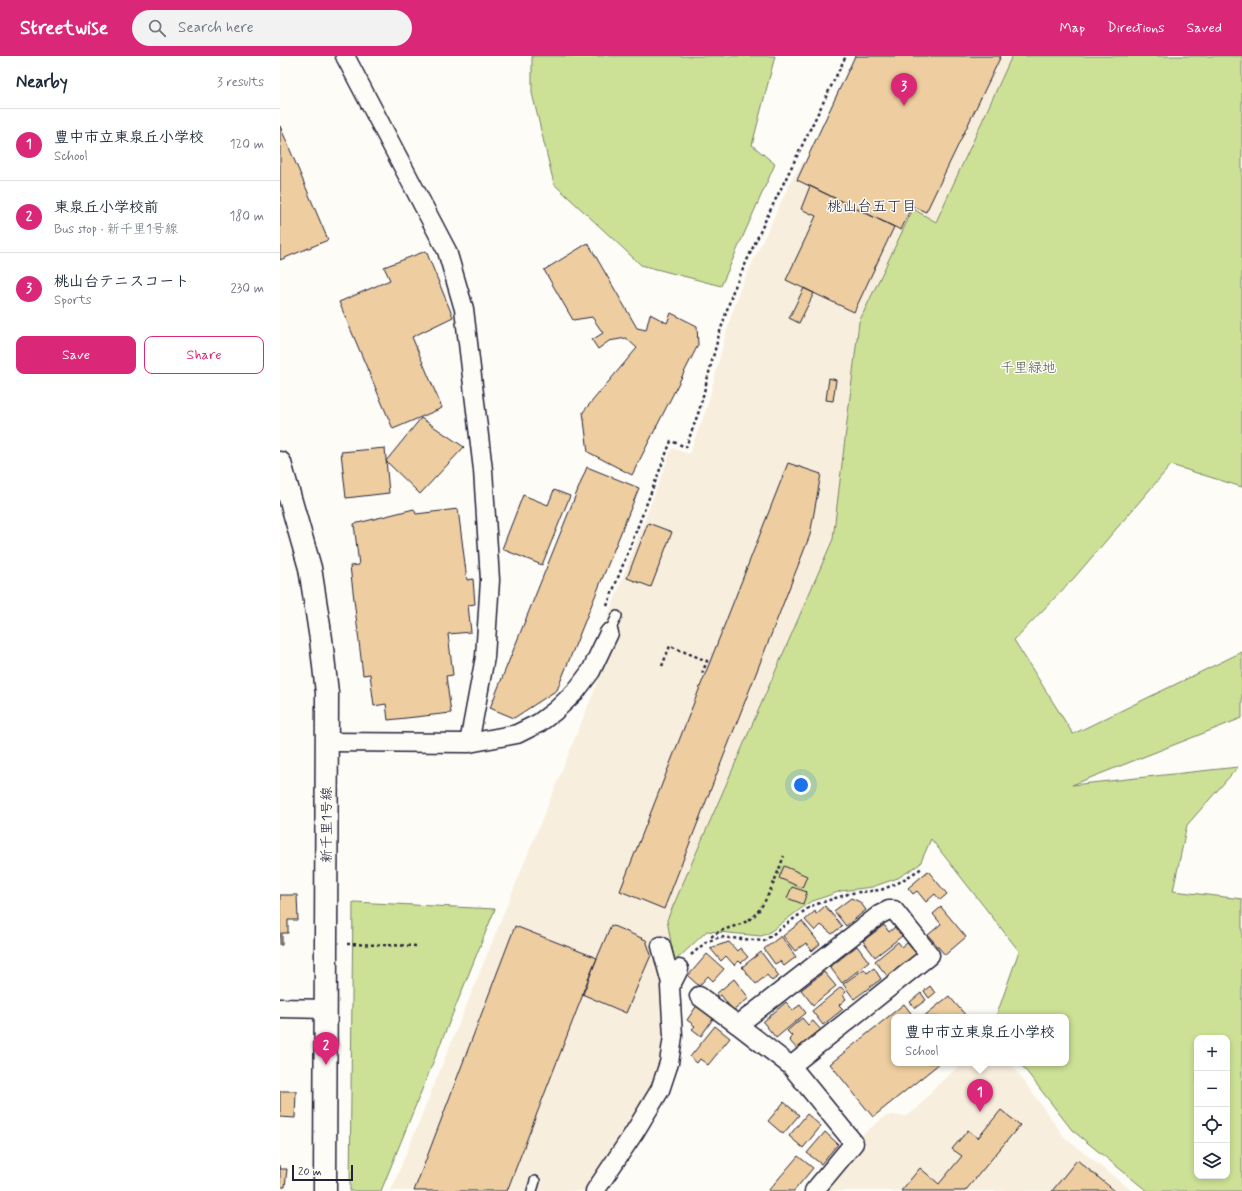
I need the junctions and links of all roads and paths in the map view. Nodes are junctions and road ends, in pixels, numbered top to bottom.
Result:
1 (346, 56) edge
2 (846, 56) edge
3 (280, 464) edge
4 (606, 607) dead end
5 (618, 616) dead end
6 (609, 634) joint
7 (662, 666) dead end
8 (701, 676) dead end
9 (328, 742) junction
10 (469, 743) junction
11 (784, 856) dead end
12 (922, 868) dead end
13 (706, 942) junction
14 (326, 944) junction
15 (419, 946) dead end
16 (661, 946) dead end
17 (677, 977) junction
18 (699, 996) dead end
19 (280, 1008) edge
20 (326, 1010) junction
21 (738, 1025) junction
22 (791, 1066) junction
23 (535, 1181) dead end
24 (325, 1191) edge
25 (532, 1191) edge
26 (595, 1191) edge
27 (814, 1191) edge

1 - 10 street
2 - 4 path
3 - 9 street, 新千里1号線
5 - 6 lane
6 - 10 street
7 - 8 path
9 - 10 street
9 - 14 street, 新千里1号線
11 - 13 path
12 - 13 path
13 - 17 path
14 - 15 path
14 - 20 street, 新千里1号線
16 - 17 street
17 - 26 street
18 - 21 street
19 - 20 street
20 - 24 street, 新千里1号線
21 - 22 street
21 - 22 street
22 - 27 street
23 - 25 lane

